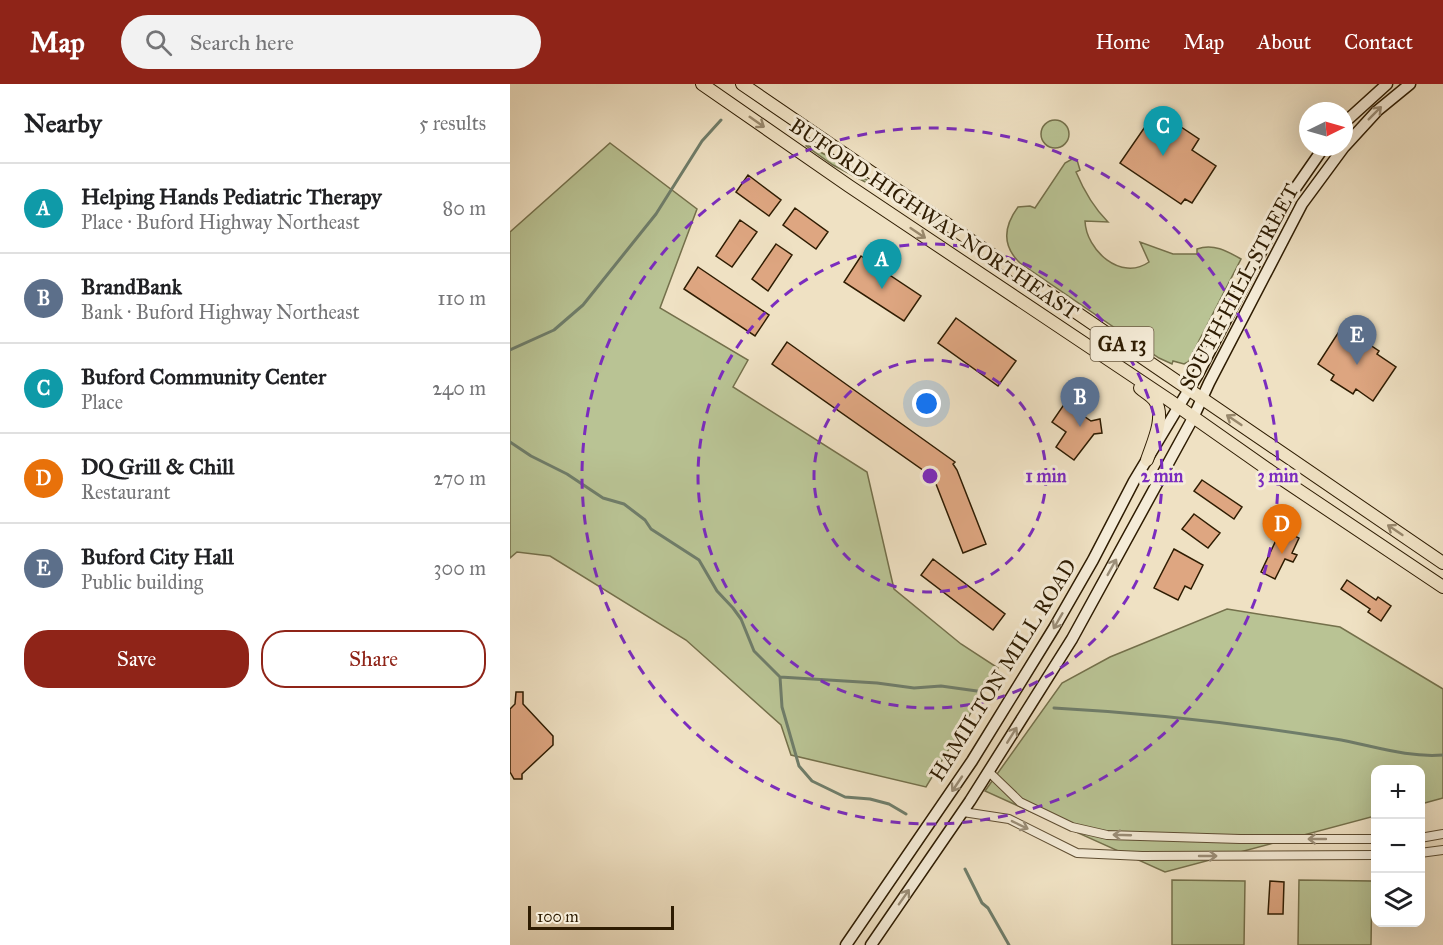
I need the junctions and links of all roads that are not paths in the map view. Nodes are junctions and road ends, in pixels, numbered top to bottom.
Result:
1 (742, 84) edge
2 (1387, 84) edge
3 (1410, 84) edge
4 (708, 86) edge
5 (1353, 115) edge
6 (1353, 137) edge
7 (1318, 156) edge
8 (1337, 156) edge
9 (1113, 363) junction
10 (1189, 389) junction
11 (1202, 398) junction
12 (1180, 407) junction
13 (1193, 418) junction
14 (1147, 459) junction
15 (1443, 563) edge
16 (1443, 587) edge
17 (988, 772) junction
18 (963, 812) junction
19 (1443, 834) edge
20 (1425, 837) edge
21 (1371, 839) edge
22 (1443, 850) edge
23 (1425, 852) edge
24 (1371, 855) edge
25 (846, 945) edge
26 (871, 945) edge

1 - 10 main road, BUFORD HIGHWAY NORTHEAST / GA 13
2 - 5 main road
6 -> 3 main road, SOUTH HILL STREET
4 -> 9 main road, BUFORD HIGHWAY NORTHEAST / GA 13
7 - 10 main road, SOUTH HILL STREET
8 - 11 main road, SOUTH HILL STREET
9 - 12 main road, BUFORD HIGHWAY NORTHEAST / GA 13
9 - 14 main road
10 - 11 main road, BUFORD HIGHWAY NORTHEAST / GA 13
10 - 12 main road, SOUTH HILL STREET
11 - 13 main road, SOUTH HILL STREET
15 -> 11 main road, BUFORD HIGHWAY NORTHEAST / GA 13
12 - 13 main road, BUFORD HIGHWAY NORTHEAST / GA 13
12 - 14 main road, HAMILTON MILL ROAD
13 - 16 main road, BUFORD HIGHWAY NORTHEAST / GA 13
17 -> 13 main road, HAMILTON MILL ROAD
14 -> 25 main road, HAMILTON MILL ROAD
17 - 18 main road, HAMILTON MILL ROAD
21 -> 17 street
18 -> 24 street
26 -> 18 main road, HAMILTON MILL ROAD
19 - 20 street
22 - 23 street

